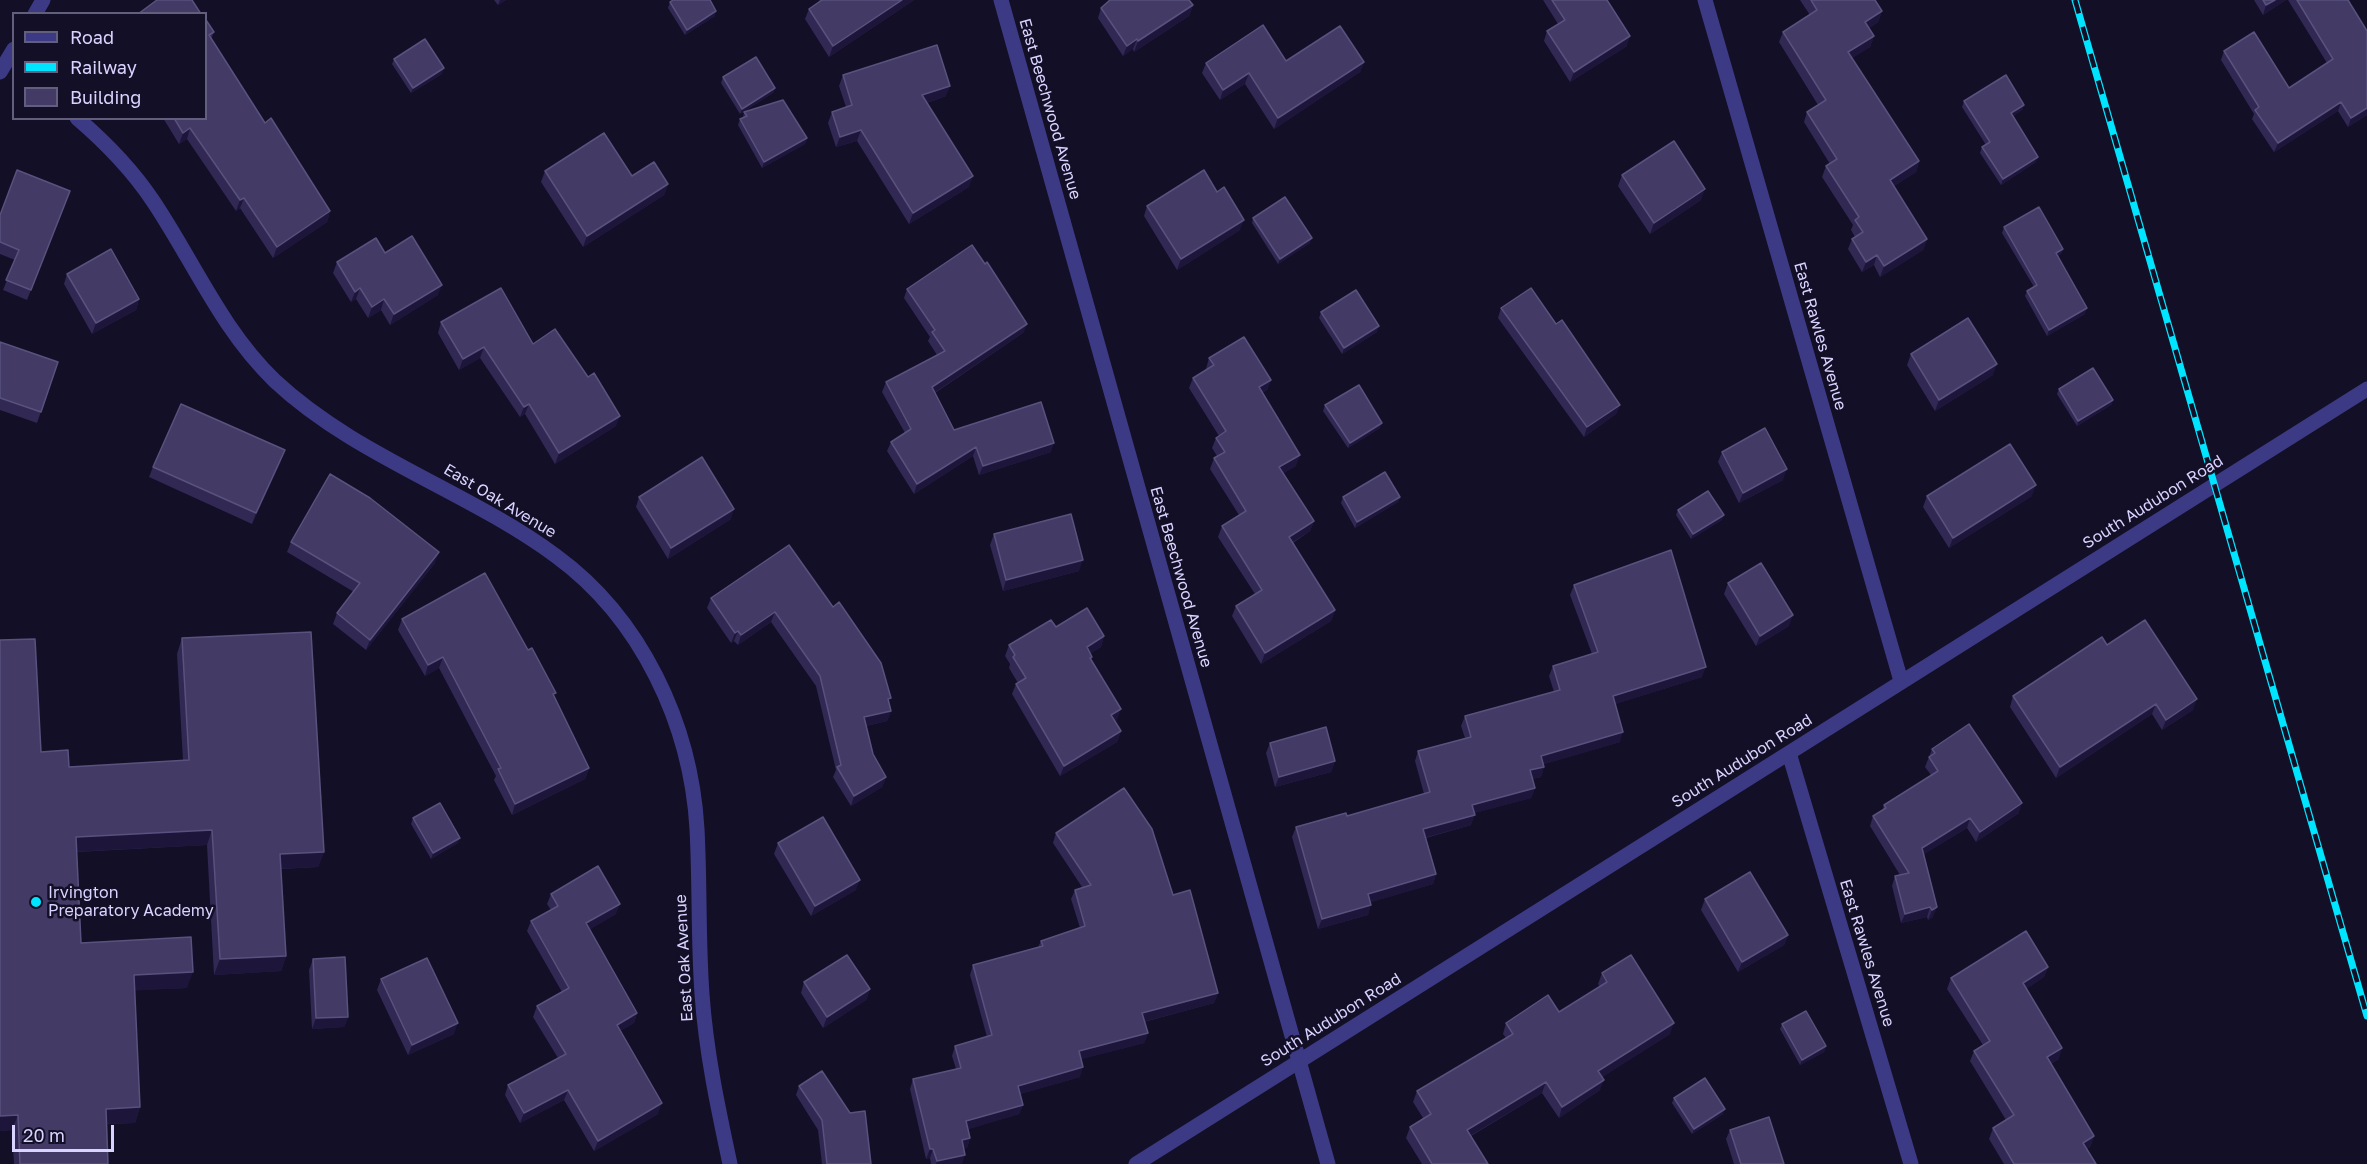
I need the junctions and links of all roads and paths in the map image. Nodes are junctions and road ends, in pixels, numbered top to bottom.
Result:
1 (1001, 0) edge
2 (1705, 0) edge
3 (12, 53) edge
4 (4, 71) edge
5 (79, 120) edge
6 (2367, 389) edge
7 (1901, 681) junction
8 (1789, 753) junction
9 (1298, 1062) junction
10 (730, 1164) edge
11 (1136, 1164) edge
12 (1328, 1164) edge
13 (1911, 1164) edge

1 - 9 street, East Beechwood Avenue
2 - 7 street, East Rawles Avenue
3 - 4 street
5 - 10 street, East Oak Avenue
6 - 7 street, South Audubon Road
7 - 8 street, South Audubon Road
8 - 9 street, South Audubon Road
8 - 13 street, East Rawles Avenue
9 - 11 street, South Audubon Road
9 - 12 street, East Beechwood Avenue

